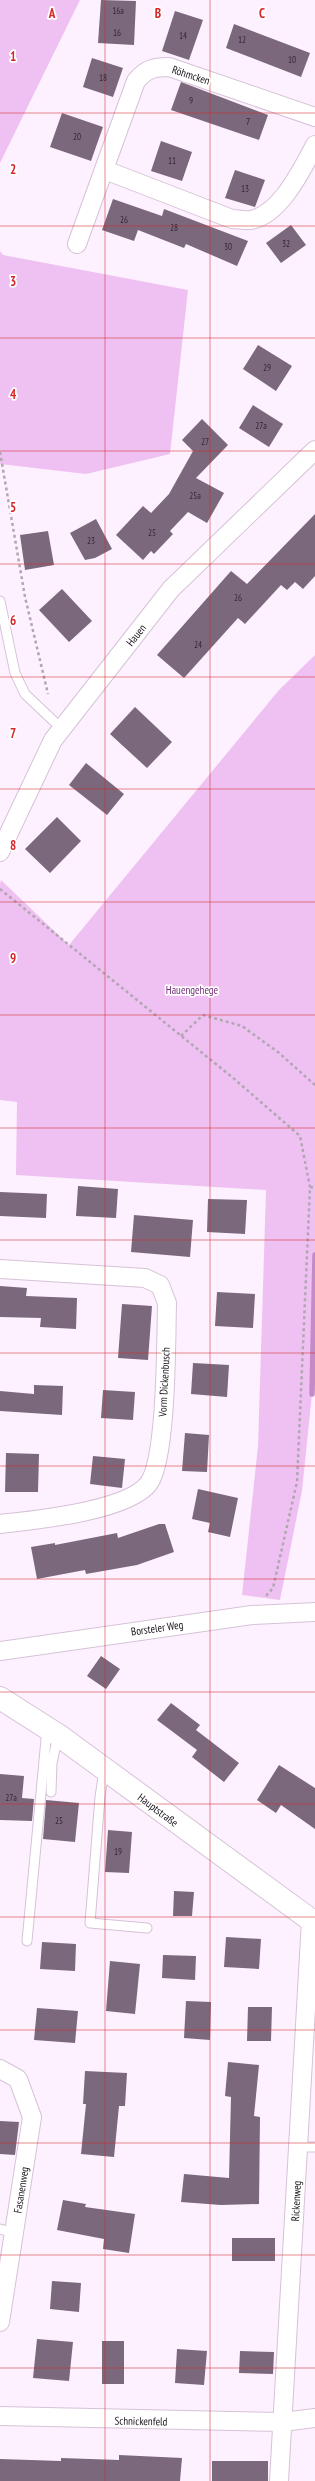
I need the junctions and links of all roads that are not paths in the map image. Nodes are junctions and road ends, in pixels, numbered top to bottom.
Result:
1 (315, 117) edge
2 (315, 145) edge
3 (105, 170) junction
4 (77, 244) dead end
5 (315, 450) edge
6 (0, 601) edge
7 (62, 729) junction
8 (0, 852) edge
9 (0, 1269) edge
10 (0, 1524) edge
11 (315, 1612) edge
12 (0, 1651) edge
13 (0, 1698) edge
14 (52, 1732) junction
15 (104, 1769) junction
16 (51, 1792) dead end
17 (313, 1922) edge
18 (147, 1928) dead end
19 (27, 1941) dead end
20 (0, 2069) edge
21 (307, 2147) edge
22 (7, 2231) edge
23 (0, 2322) edge
24 (0, 2416) edge
25 (315, 2418) edge
26 (283, 2422) junction
27 (279, 2481) edge

1 - 3 street, Röhmcken
2 - 3 street
3 - 4 street, Röhmcken
5 - 7 street, Hauen
6 - 7 lane
7 - 8 street, Hauen
9 - 10 street, Vorm Dickenbusch
11 - 12 street, Borsteler Weg
13 - 14 main road, Hauptstraße
14 - 15 main road, Hauptstraße
14 - 16 lane
14 - 19 lane
15 - 17 main road, Hauptstraße
15 - 18 lane
17 - 21 street, Rickenweg
20 - 22 street, Fasanenweg
21 - 26 street, Rickenweg
22 - 23 street, Fasanenweg
24 - 26 street, Schnickenfeld
25 - 26 street, Schnickenfeld
26 - 27 street, Rickenweg

